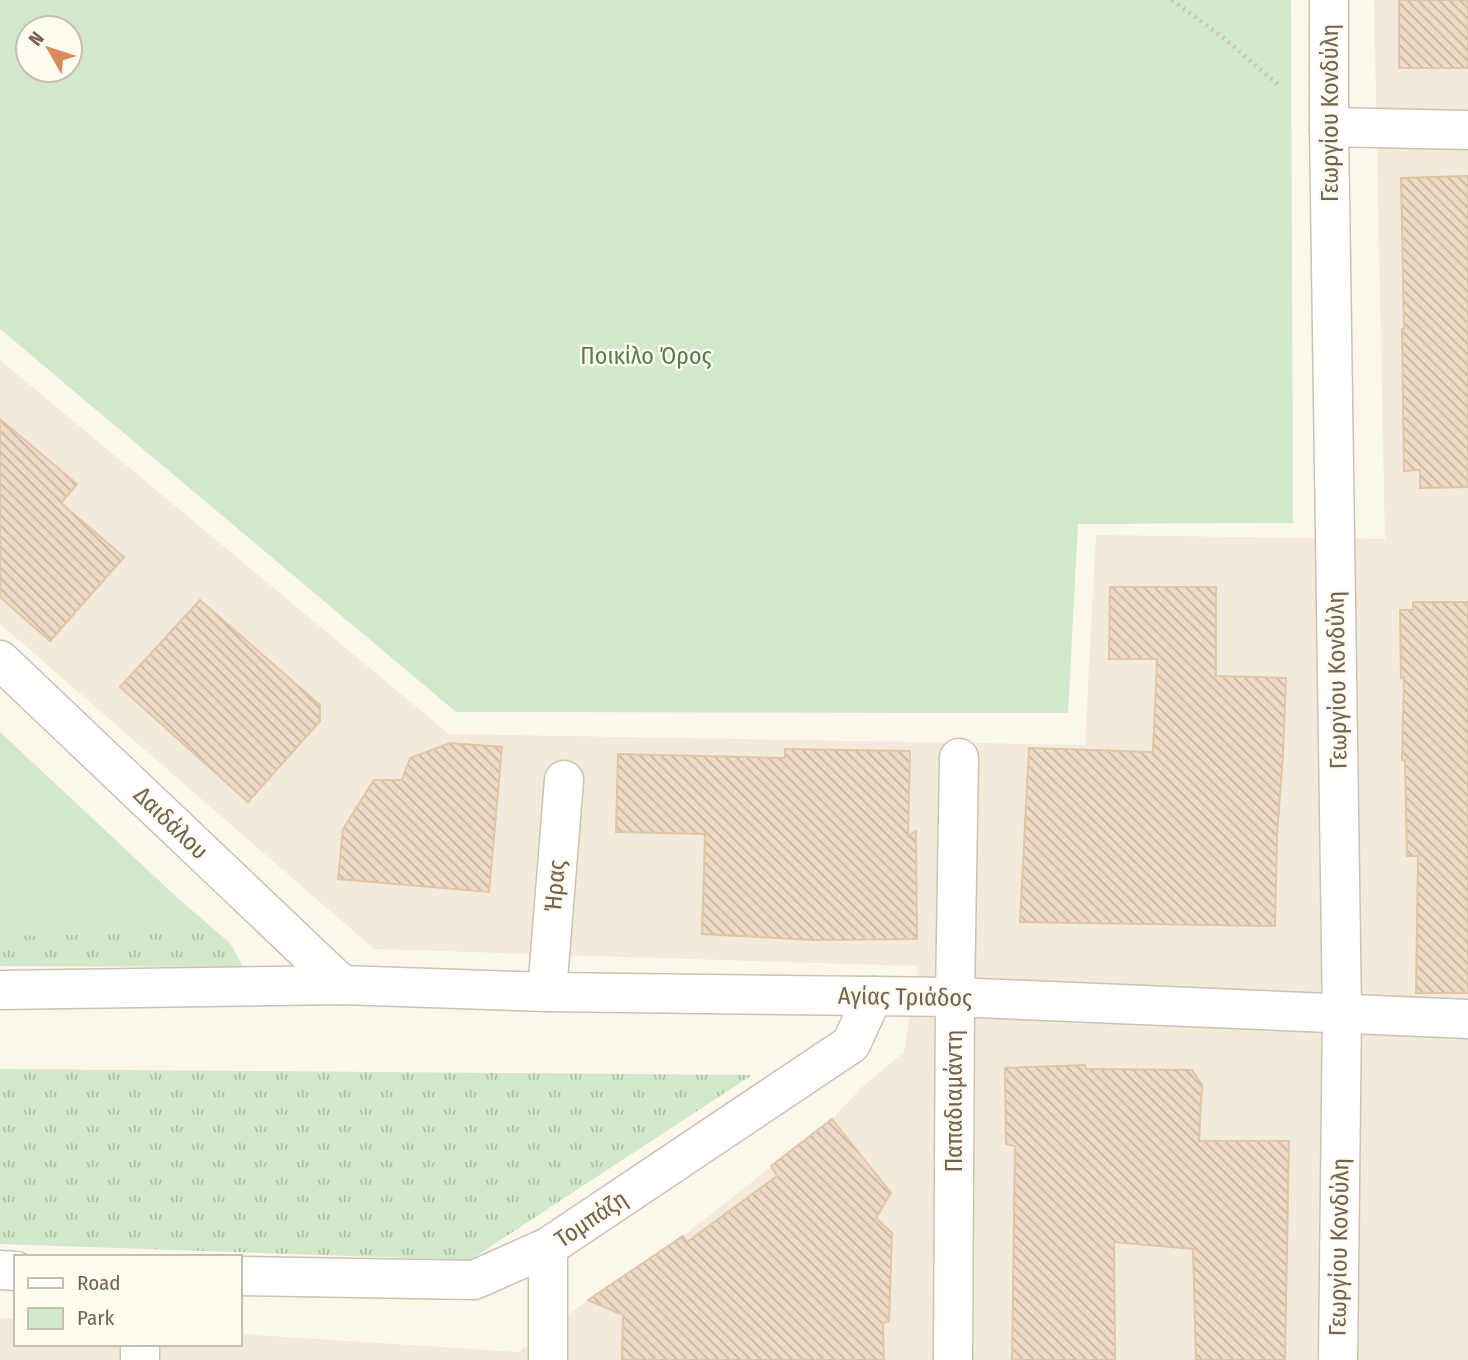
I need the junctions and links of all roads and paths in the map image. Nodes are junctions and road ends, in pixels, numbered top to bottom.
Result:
1 (1172, 0) edge
2 (1329, 0) edge
3 (1329, 127) junction
4 (1468, 130) edge
5 (0, 660) edge
6 (959, 758) dead end
7 (564, 780) dead end
8 (342, 985) junction
9 (0, 990) edge
10 (547, 992) junction
11 (873, 996) junction
12 (955, 997) junction
13 (1342, 1014) junction
14 (1468, 1019) edge
15 (548, 1247) junction
16 (242, 1276) edge
17 (548, 1360) edge
18 (953, 1360) edge
19 (1338, 1360) edge

1 - 3 path
2 - 3 street, Γεωργίου Κονδύλη
3 - 4 street
3 - 13 street, Γεωργίου Κονδύλη
5 - 8 street, Δαιδάλου
6 - 12 street, Παπαδιαμάντη
7 - 10 street, Ήρας
8 - 9 street, Αγίας Τριάδος
8 - 10 street, Αγίας Τριάδος
10 - 11 street, Αγίας Τριάδος
11 - 12 street, Αγίας Τριάδος
11 - 15 street, Τομπάζη
12 - 13 street, Αγίας Τριάδος
12 - 18 street, Παπαδιαμάντη
13 - 14 street, Αγίας Τριάδος
13 - 19 street, Γεωργίου Κονδύλη
15 - 16 street, Τομπάζη
15 - 17 street

